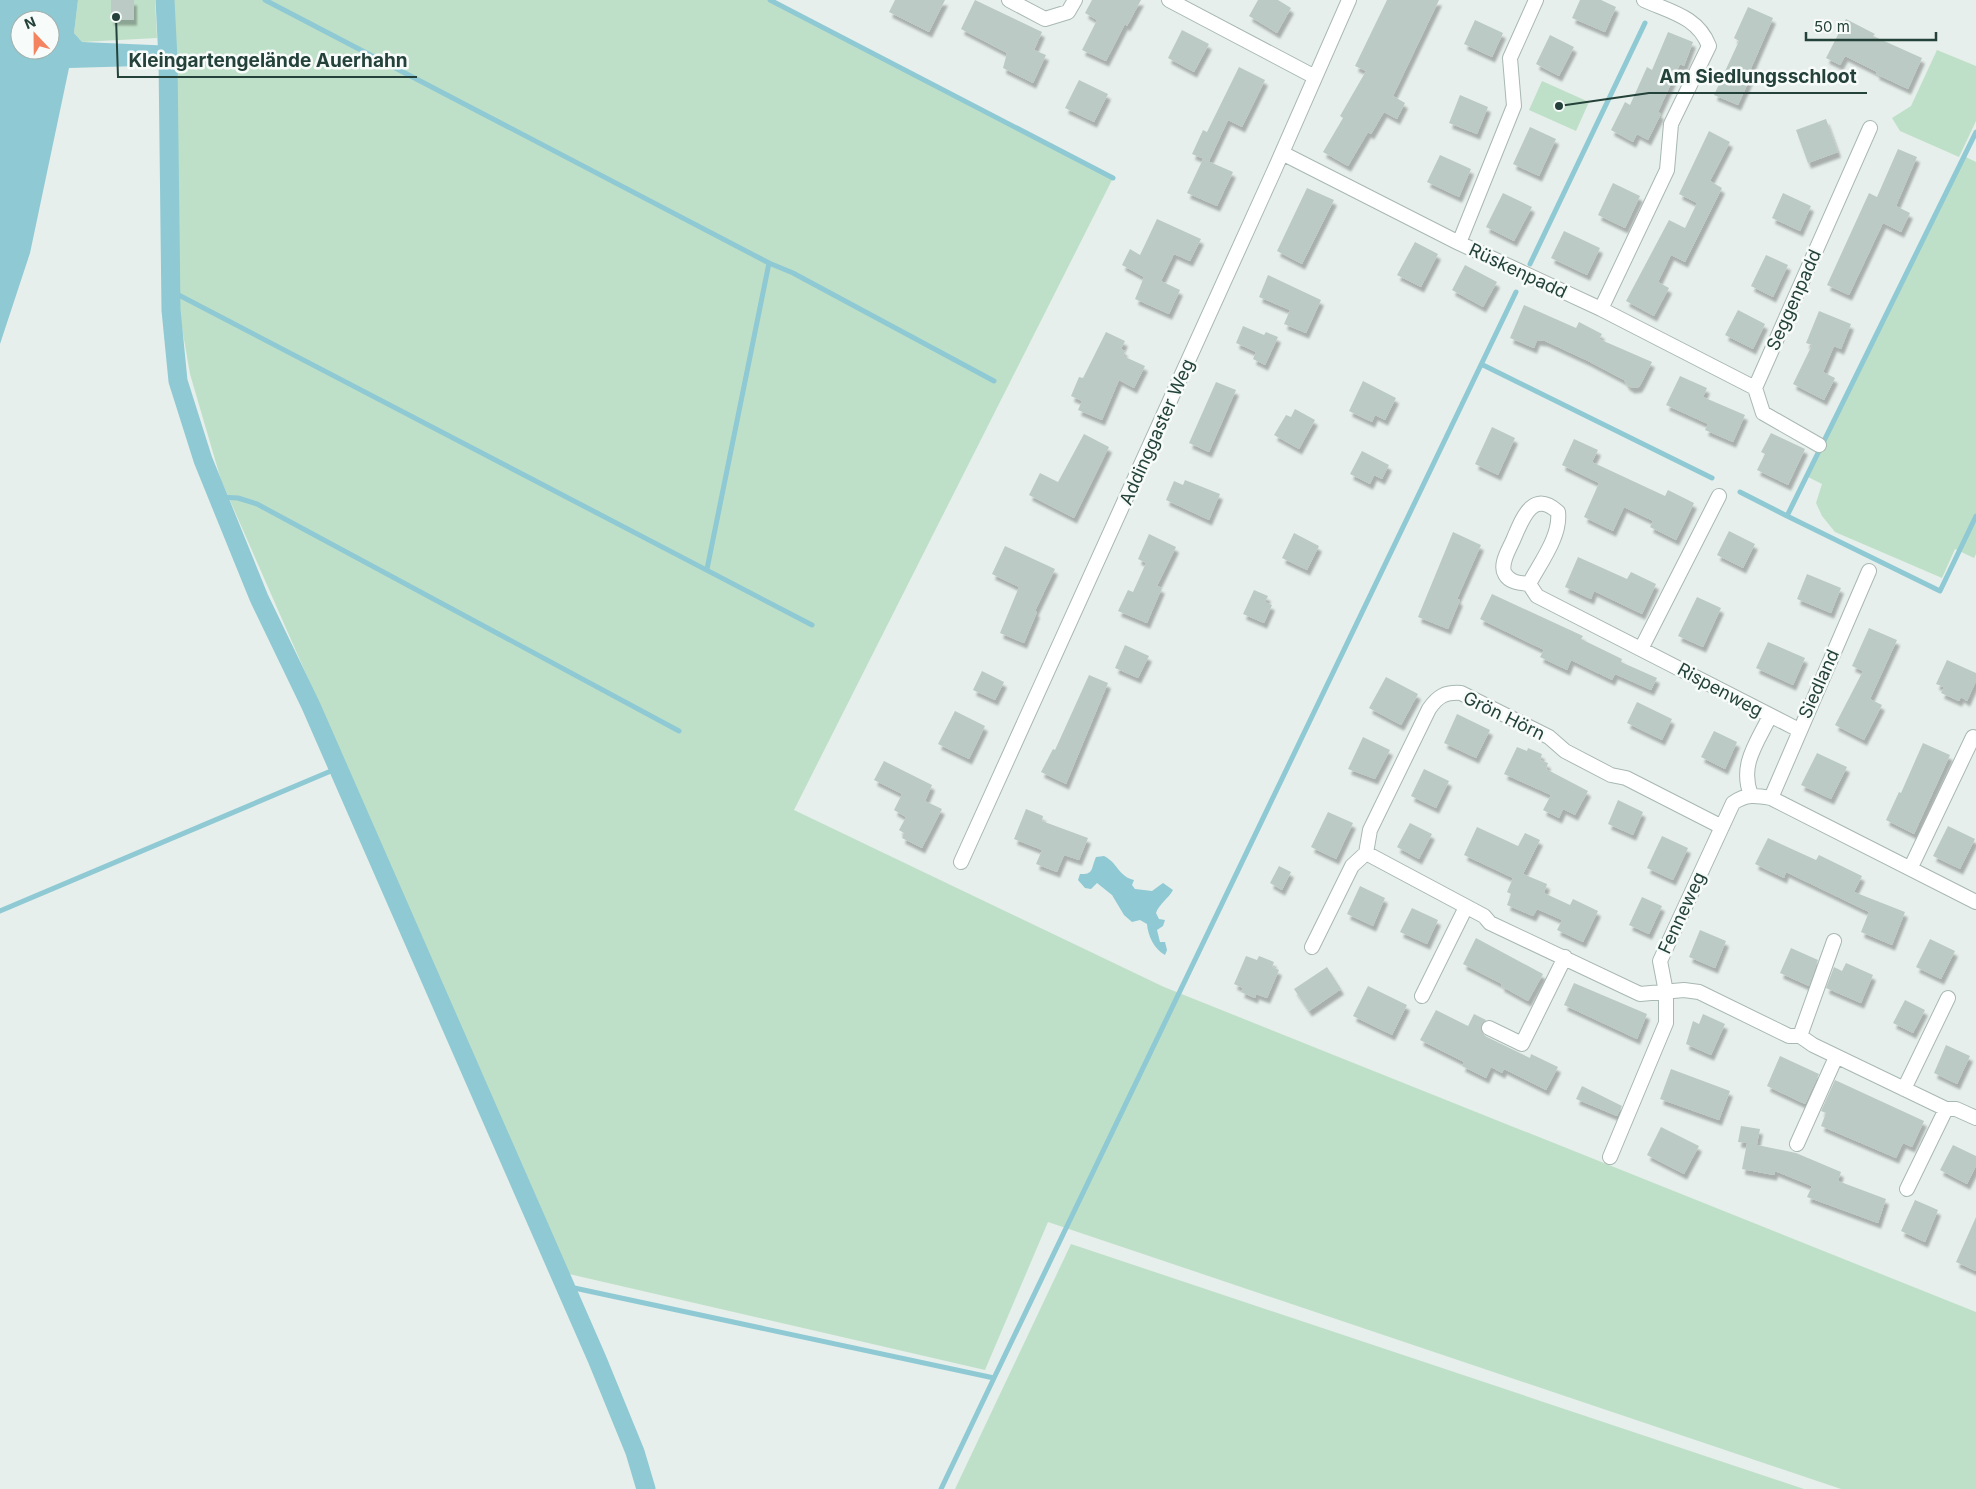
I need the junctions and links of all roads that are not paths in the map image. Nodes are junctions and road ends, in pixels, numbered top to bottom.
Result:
1 (1009, 0) edge
2 (1075, 0) edge
3 (1169, 0) edge
4 (1349, 0) edge
5 (1536, 0) edge
6 (1644, 0) edge
7 (1315, 77) junction
8 (1870, 128) dead end
9 (1282, 153) junction
10 (1459, 243) junction
11 (1601, 310) junction
12 (1755, 388) junction
13 (1819, 445) dead end
14 (1719, 496) dead end
15 (1869, 571) dead end
16 (1529, 584) junction
17 (1641, 649) junction
18 (1770, 716) junction
19 (1799, 730) junction
20 (1973, 737) dead end
21 (1751, 795) junction
22 (1771, 798) junction
23 (1722, 827) junction
24 (1366, 853) junction
25 (961, 862) dead end
26 (1911, 868) junction
27 (1976, 902) edge
28 (1466, 907) junction
29 (1834, 941) dead end
30 (1312, 947) dead end
31 (1566, 957) junction
32 (1666, 992) junction
33 (1422, 996) dead end
34 (1948, 998) dead end
35 (1489, 1028) dead end
36 (1800, 1036) junction
37 (1836, 1057) junction
38 (1904, 1089) junction
39 (1946, 1109) junction
40 (1976, 1118) edge
41 (1797, 1144) dead end
42 (1610, 1157) dead end
43 (1907, 1189) dead end

1 - 2 street
3 - 7 street
4 - 7 street, Addinggaster Weg
5 - 10 street
6 - 11 street
7 - 9 street, Addinggaster Weg
8 - 12 street, Seggenpadd
9 - 10 street, Rüskenpadd
9 - 25 street, Addinggaster Weg
10 - 11 street, Rüskenpadd
11 - 12 street, Rüskenpadd
12 - 13 street
14 - 17 street
15 - 19 street, Siedland
16 - 16 street, Rispenweg
16 - 17 street, Rispenweg
17 - 18 street, Rispenweg
18 - 19 street, Rispenweg
18 - 21 street, Siedland
19 - 22 street, Siedland
20 - 26 street
21 - 22 street
21 - 23 street, Fenneweg
22 - 26 street
23 - 24 street, Grön Hörn
23 - 32 street, Fenneweg
24 - 28 street
24 - 30 street
26 - 27 street
28 - 31 street
28 - 33 street
29 - 36 street
31 - 32 street
31 - 35 street
32 - 36 street
32 - 42 street, Fenneweg
34 - 38 street
36 - 37 street
37 - 38 street
37 - 41 street
38 - 39 street
39 - 40 street
39 - 43 street

